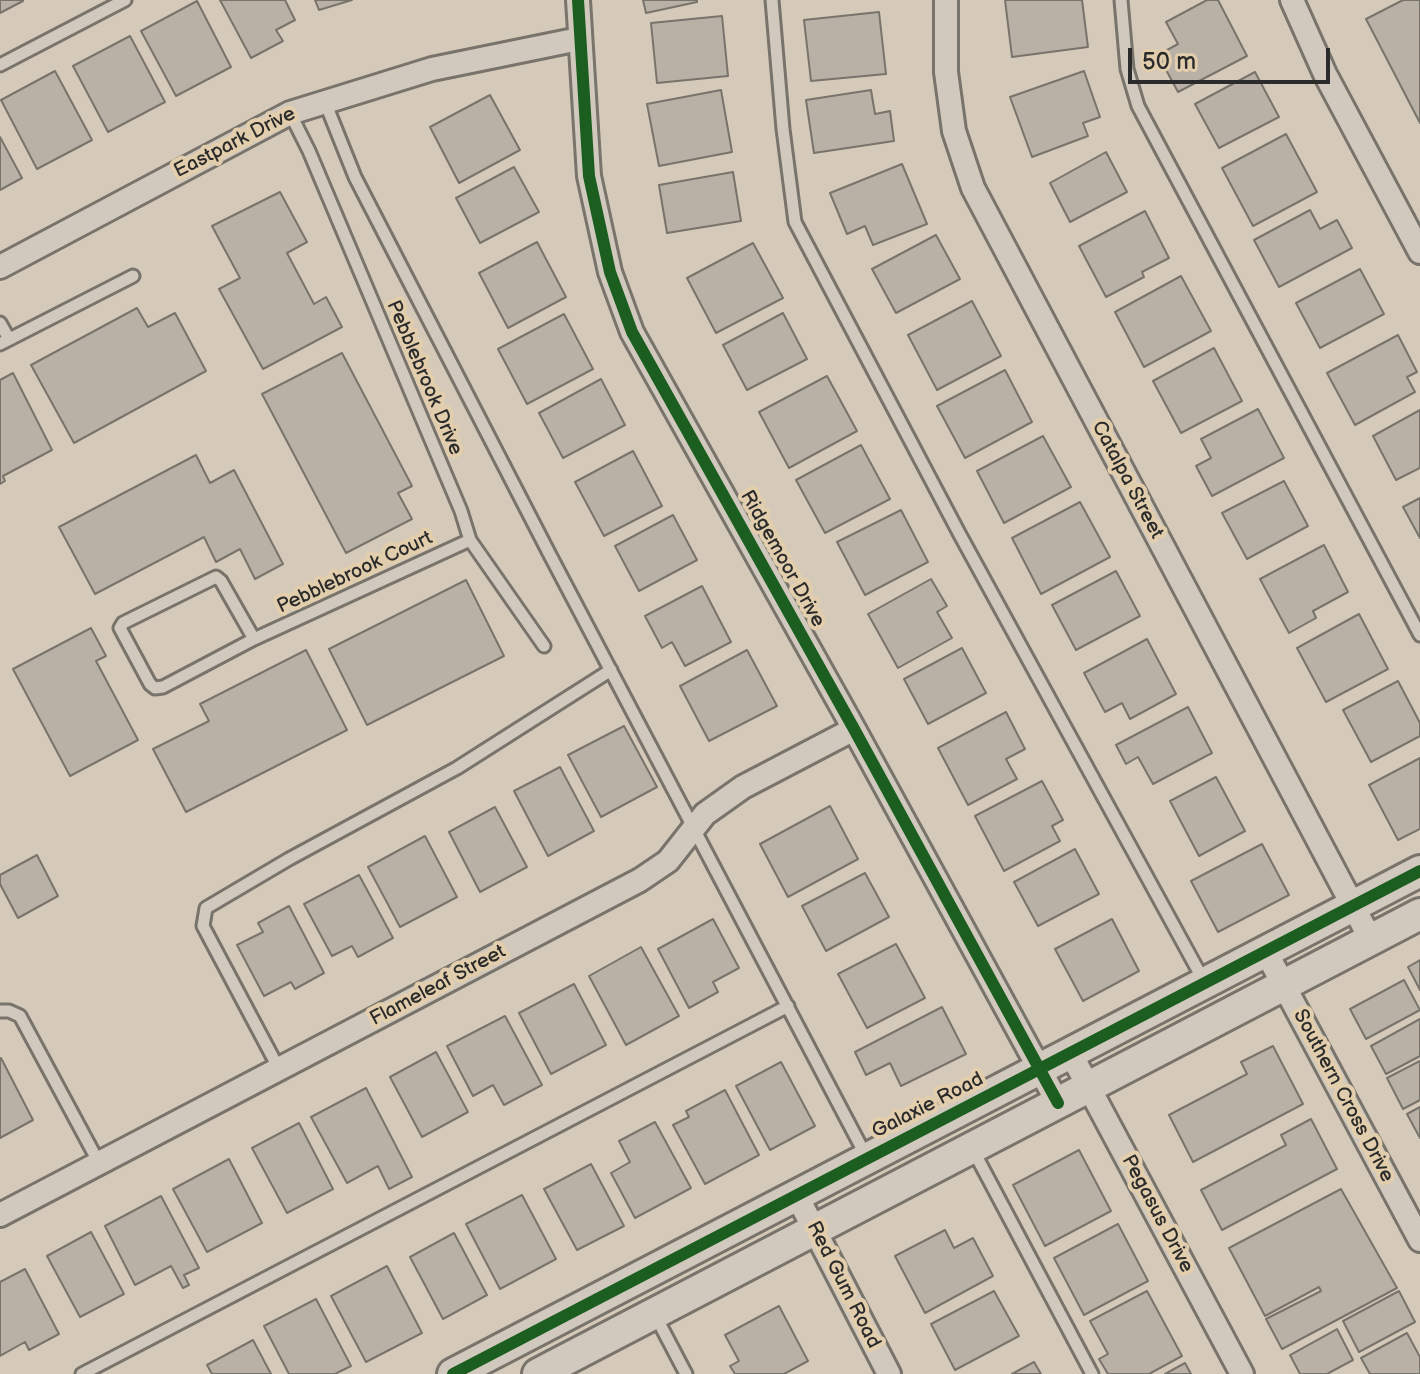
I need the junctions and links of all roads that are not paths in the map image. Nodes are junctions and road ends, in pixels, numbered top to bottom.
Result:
1 (125, 0) edge
2 (578, 0) edge
3 (772, 0) edge
4 (946, 0) edge
5 (1121, 0) edge
6 (1292, 0) edge
7 (579, 39) junction
8 (0, 65) edge
9 (325, 102) junction
10 (290, 113) junction
11 (1420, 252) edge
12 (0, 267) edge
13 (133, 276) dead end
14 (0, 323) edge
15 (5, 341) edge
16 (470, 540) junction
17 (1420, 635) edge
18 (254, 639) junction
19 (544, 646) dead end
20 (611, 670) junction
21 (854, 729) junction
22 (694, 827) junction
23 (1420, 871) edge
24 (1354, 906) junction
25 (1420, 914) edge
26 (1371, 940) junction
27 (1266, 952) junction
28 (1206, 984) junction
29 (1285, 987) junction
30 (788, 1006) junction
31 (0, 1011) edge
32 (1071, 1054) junction
33 (279, 1069) junction
34 (1039, 1071) junction
35 (1090, 1088) junction
36 (1058, 1103) junction
37 (972, 1147) junction
38 (868, 1160) junction
39 (99, 1163) junction
40 (797, 1196) junction
41 (0, 1215) edge
42 (814, 1229) junction
43 (1420, 1240) edge
44 (654, 1313) junction
45 (469, 1370) edge
46 (82, 1374) edge
47 (538, 1374) edge
48 (686, 1374) edge
49 (889, 1374) edge
50 (1092, 1374) edge
51 (1242, 1374) edge

1 - 8 lane
2 - 7 street, Ridgemoor Drive
3 - 28 lane
4 - 24 street, Catalpa Street
5 - 17 lane
6 - 11 street
7 - 9 street, Eastpark Drive
7 - 21 street, Ridgemoor Drive
9 - 10 street, Eastpark Drive
9 - 20 lane
10 - 12 street, Eastpark Drive
10 - 16 lane, Pebblebrook Drive
13 - 15 lane
14 - 15 lane
16 - 18 lane, Pebblebrook Court
16 - 19 lane, Pebblebrook Drive
18 - 18 lane, Pebblebrook Court
20 - 22 lane
20 - 33 lane
21 - 22 street, Flameleaf Street
21 - 34 street, Ridgemoor Drive
22 - 30 lane
22 - 33 street, Flameleaf Street
23 - 24 street, Galaxie Road
24 - 26 street, Catalpa Street
24 - 27 street, Galaxie Road
25 - 26 street
26 - 29 street
27 - 28 street, Galaxie Road
27 - 29 street, Southern Cross Drive
28 - 32 street, Galaxie Road
29 - 35 street
29 - 43 street, Southern Cross Drive
30 - 38 lane
30 - 46 lane
31 - 39 lane
32 - 34 street, Galaxie Road
32 - 35 street, Pegasus Drive
33 - 39 street, Flameleaf Street
34 - 36 street, Ridgemoor Drive
34 - 38 street, Galaxie Road
35 - 36 street
35 - 51 street, Pegasus Drive
36 - 37 street
37 - 42 street
37 - 50 lane
38 - 40 street, Galaxie Road
39 - 41 street, Flameleaf Street
40 - 42 street, Red Gum Road
40 - 45 street, Galaxie Road
42 - 44 street
42 - 49 street, Red Gum Road
44 - 47 street
44 - 48 lane

